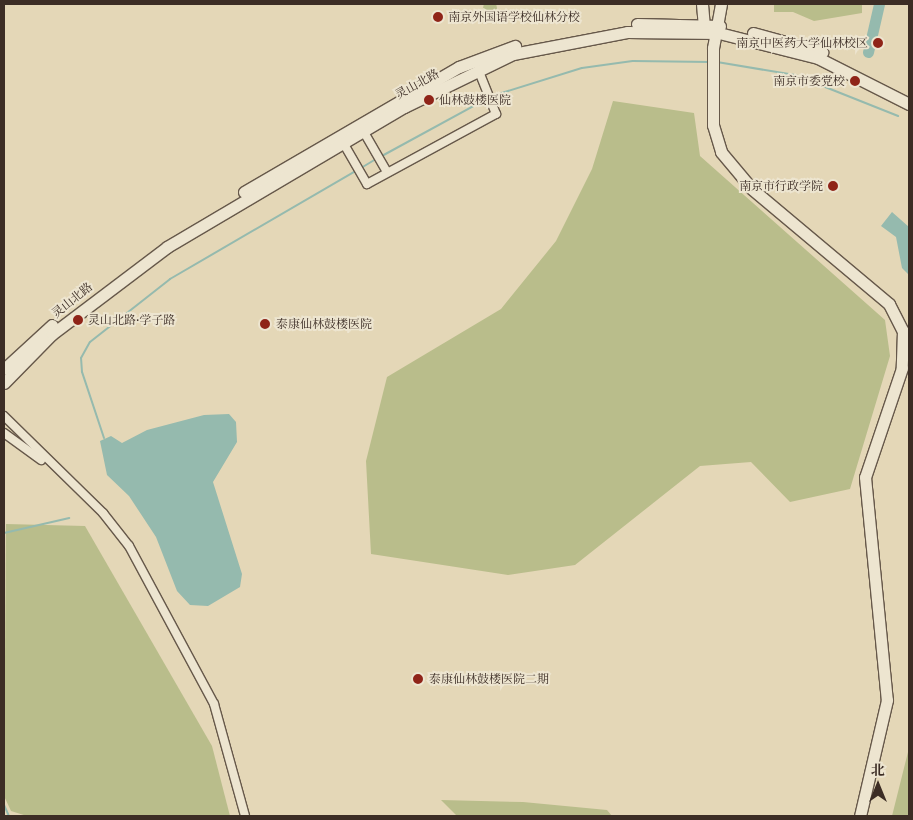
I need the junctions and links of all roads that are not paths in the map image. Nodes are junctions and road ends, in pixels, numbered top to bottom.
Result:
1 (702, 4) edge
2 (721, 4) edge
3 (703, 28) junction
4 (719, 29) junction
5 (713, 48) junction
6 (479, 74) junction
7 (909, 95) edge
8 (909, 104) edge
9 (361, 127) junction
10 (341, 139) junction
11 (387, 172) junction
12 (4, 369) edge
13 (4, 383) edge
14 (4, 416) edge
15 (4, 433) edge
16 (57, 471) junction
17 (245, 816) edge
18 (860, 816) edge

1 - 3 main road
2 - 4 main road
3 - 4 main road, 灵山北路
3 - 5 main road
3 - 6 main road, 灵山北路
3 - 9 main road, 灵山北路
4 - 5 main road
4 - 7 main road, 灵山北路
4 - 8 main road, 灵山北路
5 - 18 main road
6 - 9 main road, 灵山北路
6 - 11 street
9 - 10 main road, 灵山北路
9 - 11 street
10 - 11 street
10 - 12 main road, 灵山北路
10 - 13 main road, 灵山北路
14 - 16 street
15 - 16 street
16 - 17 street

